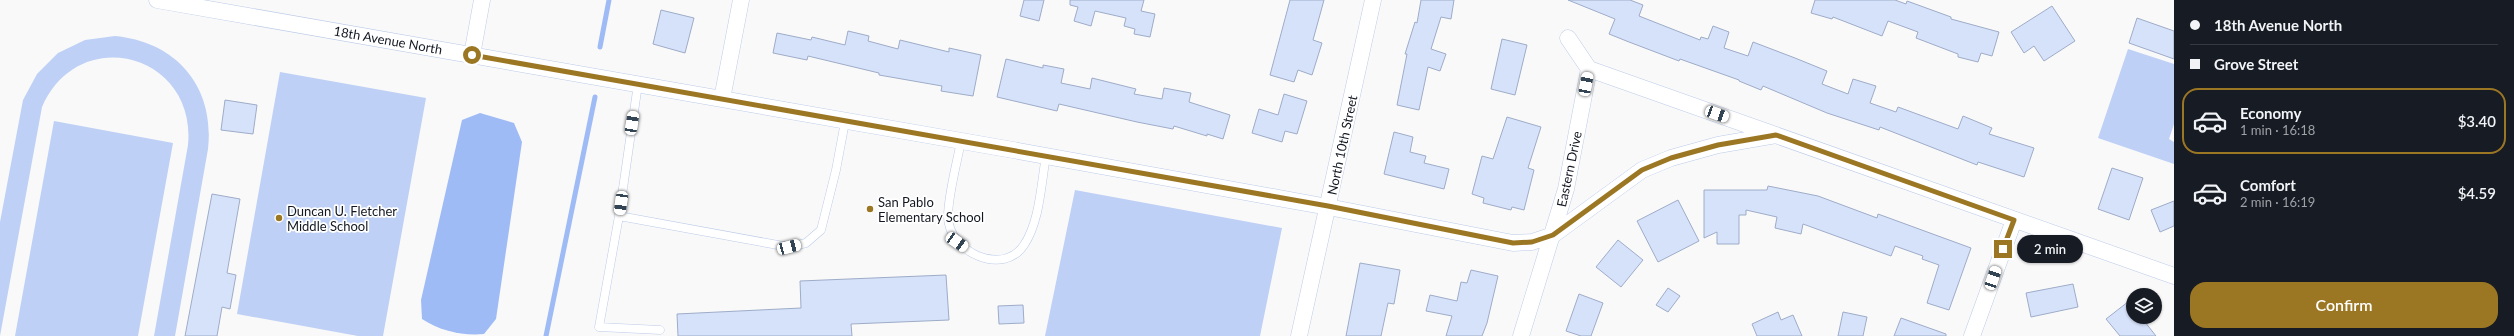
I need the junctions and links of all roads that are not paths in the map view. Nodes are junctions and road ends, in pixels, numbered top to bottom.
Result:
1 (157, 0) edge
2 (482, 0) edge
3 (741, 0) edge
4 (1373, 0) edge
5 (1568, 38) dead end
6 (472, 55) junction
7 (1589, 69) junction
8 (638, 84) junction
9 (722, 99) junction
10 (845, 122) junction
11 (1776, 135) junction
12 (961, 141) junction
13 (1046, 156) junction
14 (1328, 206) junction
15 (619, 216) junction
16 (2014, 220) junction
17 (1553, 235) junction
18 (2174, 276) edge
19 (660, 330) dead end
20 (1299, 336) edge
21 (1521, 336) edge
22 (1972, 336) edge

1 - 6 street, 18th Avenue North
2 - 6 street
3 - 9 street
4 - 14 street, North 10th Street
5 - 7 street
6 - 8 street, 18th Avenue North
7 - 11 street, 18th Avenue North
7 - 17 street, Eastern Drive
8 - 9 street, 18th Avenue North
8 - 15 lane
9 - 10 street, 18th Avenue North
10 - 12 street, 18th Avenue North
10 - 15 lane
11 - 16 street, 18th Avenue North
11 - 17 street, 18th Avenue North
12 - 13 street, 18th Avenue North
12 - 13 lane
13 - 14 street, 18th Avenue North
14 - 17 street, 18th Avenue North
14 - 20 street, North 10th Street
15 - 19 lane
16 - 18 street, 18th Avenue North
16 - 22 street
17 - 21 street, Eastern Drive

